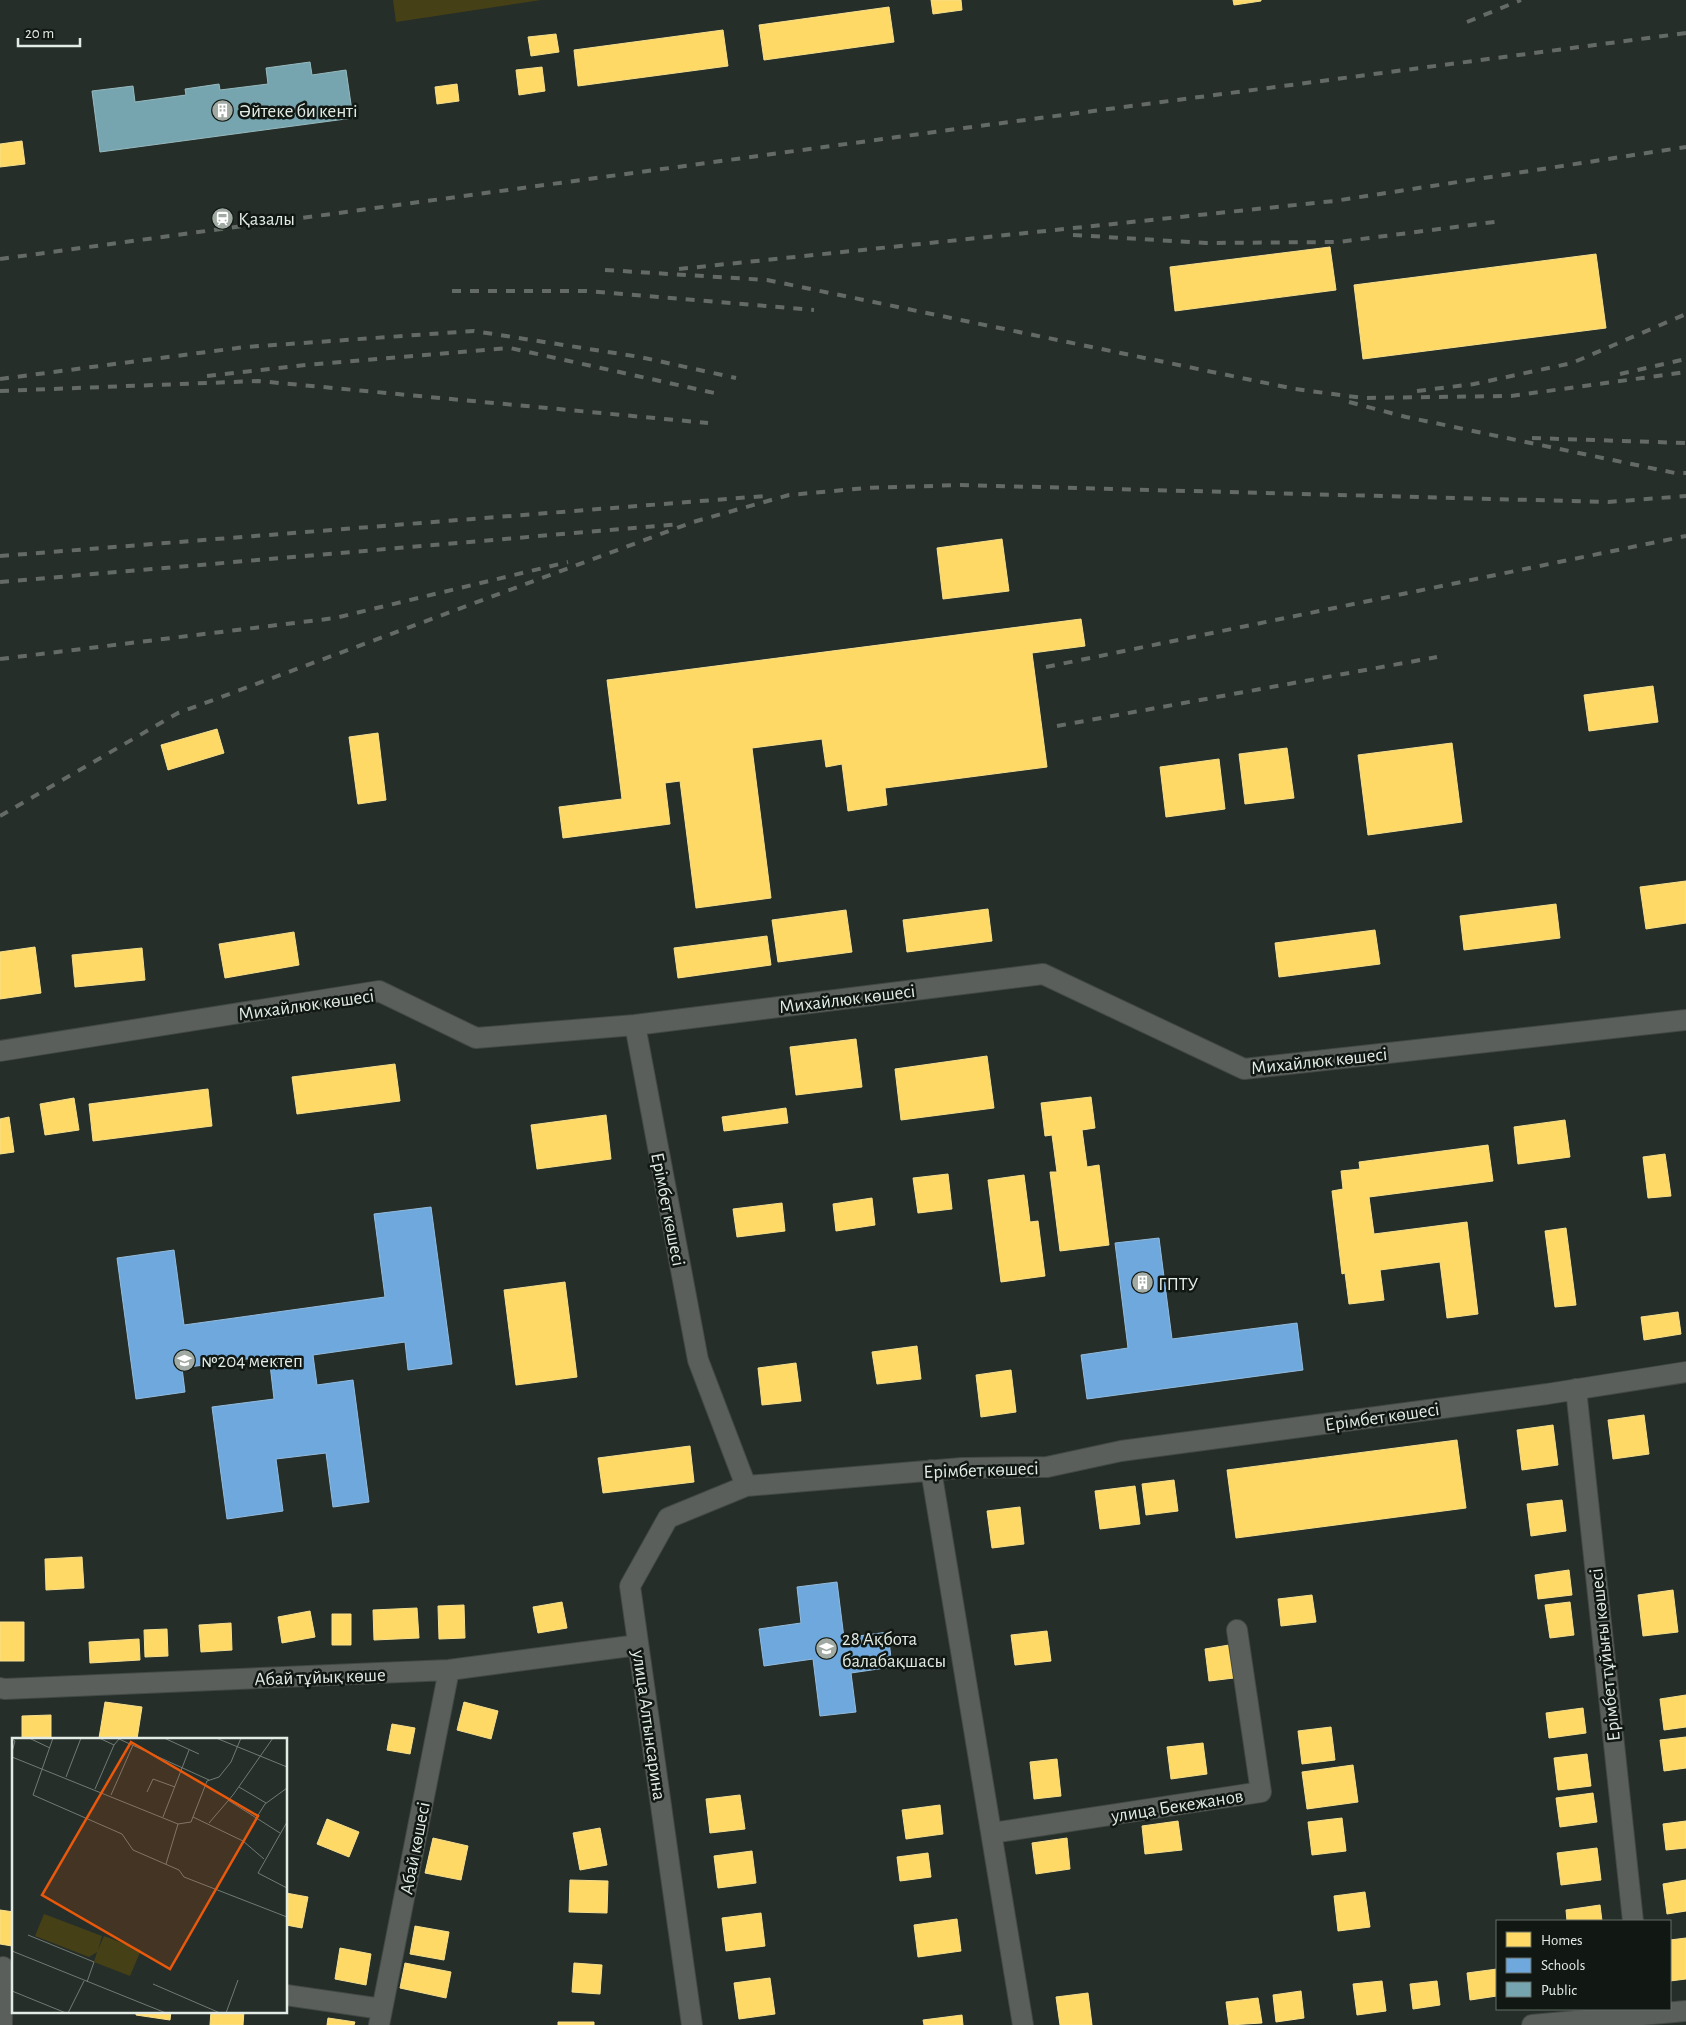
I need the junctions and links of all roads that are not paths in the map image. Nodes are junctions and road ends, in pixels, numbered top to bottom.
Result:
1 (1686, 1020) edge
2 (635, 1025) junction
3 (0, 1051) edge
4 (1686, 1372) edge
5 (1576, 1389) junction
6 (931, 1470) junction
7 (746, 1486) junction
8 (1237, 1630) dead end
9 (638, 1645) junction
10 (449, 1670) junction
11 (0, 1688) edge
12 (992, 1833) junction
13 (1633, 1920) edge
14 (6, 1968) edge
15 (288, 1995) edge
16 (1686, 2010) edge
17 (1642, 2012) edge
18 (381, 2017) edge
19 (2, 2025) edge
20 (692, 2025) edge
21 (1023, 2025) edge
22 (1537, 2025) edge

1 - 2 street, Михайлюк көшесі
2 - 3 street, Михайлюк көшесі
2 - 7 street, Ерімбет көшесі
4 - 5 street, Ерімбет көшесі
5 - 6 street, Ерімбет көшесі
5 - 13 street, Ерімбет тұйығы көшесі
6 - 7 street, Ерімбет көшесі
6 - 12 street
7 - 9 street, улица Алтынсарина
8 - 12 street, улица Бекежанов
9 - 10 street, Абай тұйық көше
9 - 20 street, улица Алтынсарина
10 - 11 street, Абай тұйық көше
10 - 18 street, Абай көшесі
12 - 21 street
14 - 19 street
15 - 18 street
16 - 17 street
17 - 22 street

